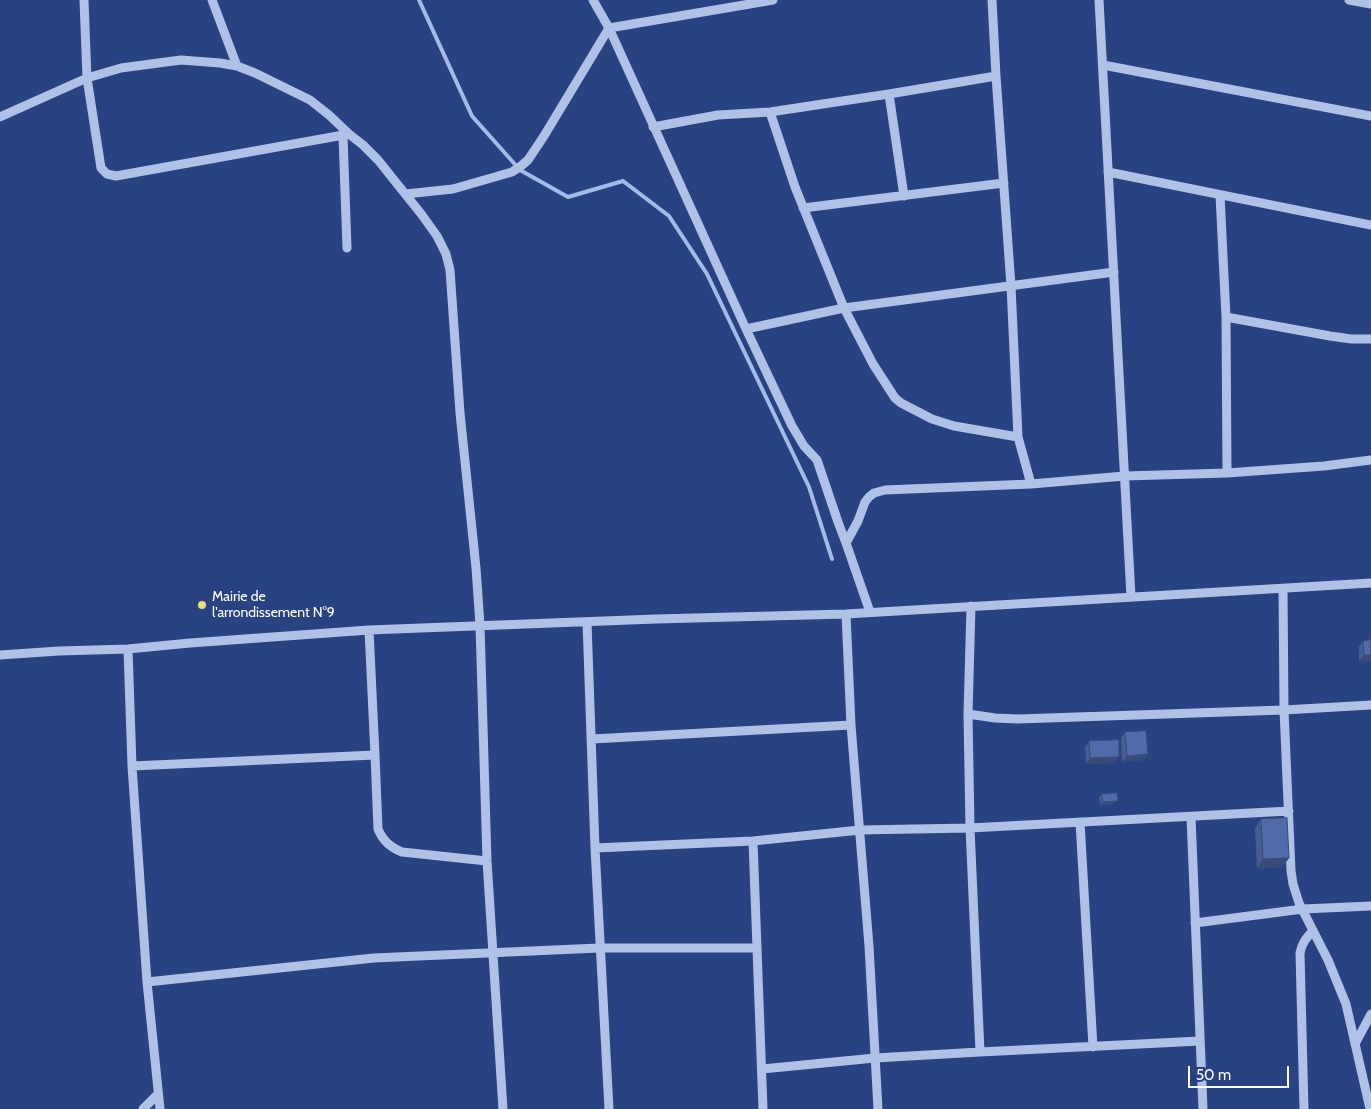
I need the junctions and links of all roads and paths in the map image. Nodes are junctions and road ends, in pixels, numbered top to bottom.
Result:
1 (84, 0) edge
2 (212, 0) edge
3 (593, 0) edge
4 (773, 0) edge
5 (992, 0) edge
6 (1099, 0) edge
7 (1348, 0) edge
8 (1371, 4) edge
9 (609, 28) junction
10 (1103, 65) junction
11 (237, 66) junction
12 (996, 76) junction
13 (87, 78) junction
14 (889, 94) junction
15 (770, 112) junction
16 (1371, 116) edge
17 (0, 117) edge
18 (653, 127) junction
19 (346, 135) junction
20 (1108, 172) junction
21 (1004, 183) junction
22 (406, 194) junction
23 (1220, 194) junction
24 (904, 196) junction
25 (803, 208) junction
26 (1371, 224) edge
27 (347, 248) dead end
28 (1114, 272) junction
29 (1011, 286) junction
30 (844, 308) junction
31 (1226, 317) junction
32 (746, 329) junction
33 (1371, 339) edge
34 (1018, 437) junction
35 (1371, 460) edge
36 (1227, 474) junction
37 (1124, 476) junction
38 (1031, 484) junction
39 (846, 543) junction
40 (1371, 583) edge
41 (1283, 589) junction
42 (1131, 597) junction
43 (971, 606) junction
44 (870, 612) junction
45 (846, 614) junction
46 (587, 622) junction
47 (480, 625) junction
48 (369, 630) junction
49 (128, 650) junction
50 (0, 655) edge
51 (1371, 705) edge
52 (1284, 710) junction
53 (968, 714) junction
54 (851, 725) junction
55 (592, 738) junction
56 (375, 755) junction
57 (132, 766) junction
58 (1290, 811) junction
59 (1191, 817) junction
60 (1080, 822) junction
61 (970, 828) junction
62 (860, 830) junction
63 (753, 840) junction
64 (595, 848) junction
65 (487, 861) junction
66 (1371, 906) edge
67 (1303, 909) junction
68 (1195, 923) junction
69 (1313, 931) junction
70 (600, 948) junction
71 (757, 948) junction
72 (494, 954) junction
73 (146, 982) junction
74 (1371, 1014) edge
75 (1200, 1041) junction
76 (1355, 1044) junction
77 (1093, 1046) junction
78 (980, 1052) junction
79 (876, 1058) junction
80 (762, 1069) junction
81 (158, 1094) junction
82 (143, 1109) edge
83 (160, 1109) edge
84 (503, 1109) edge
85 (609, 1109) edge
86 (763, 1109) edge
87 (878, 1109) edge
88 (1203, 1109) edge
89 (1304, 1109) edge
90 (1370, 1109) edge

1 - 13 street
2 - 11 street
3 - 9 street
4 - 9 street
5 - 12 street
6 - 10 street
7 - 8 street
9 - 18 street
9 - 22 street
10 - 16 street
10 - 20 street
11 - 13 street
11 - 19 street
12 - 14 street
12 - 21 street
13 - 17 street
13 - 19 street
14 - 15 street
14 - 24 street
15 - 18 street
15 - 25 street
18 - 32 street
19 - 22 street
19 - 27 street
20 - 23 street
20 - 28 street
21 - 24 street
21 - 29 street
22 - 47 street
23 - 26 street
23 - 31 street
24 - 25 street
25 - 30 street
28 - 29 street
28 - 37 street
29 - 30 street
29 - 34 street
30 - 32 street
30 - 34 street
31 - 33 street
31 - 36 street
32 - 39 street
34 - 38 street
35 - 36 street
36 - 37 street
37 - 38 street
37 - 42 street
38 - 39 street
39 - 44 street
40 - 41 street
41 - 42 street
41 - 52 street
42 - 43 street
43 - 44 street
43 - 53 street
44 - 45 street
45 - 46 street
45 - 54 street
46 - 47 street
46 - 55 street
47 - 48 street
47 - 65 street
48 - 49 street
48 - 56 street
49 - 50 street
49 - 57 street
51 - 52 street
52 - 53 street
52 - 58 street
53 - 61 street
54 - 55 street
54 - 62 street
55 - 64 street
56 - 57 street
56 - 65 street
57 - 73 street
58 - 59 street
58 - 67 street
59 - 60 street
59 - 68 street
60 - 61 street
60 - 77 street
61 - 62 street
61 - 78 street
62 - 63 street
62 - 79 street
63 - 64 street
63 - 71 street
64 - 70 street
65 - 72 street
66 - 67 street
67 - 68 street
67 - 69 street
68 - 75 street
69 - 76 street
69 - 89 street
70 - 71 street
70 - 72 street
70 - 85 street
71 - 80 street
72 - 73 street
72 - 84 street
73 - 81 street
74 - 76 street
75 - 77 street
75 - 88 street
76 - 90 street
77 - 78 street
78 - 79 street
79 - 80 street
79 - 87 street
80 - 86 street
81 - 82 street
81 - 83 street

